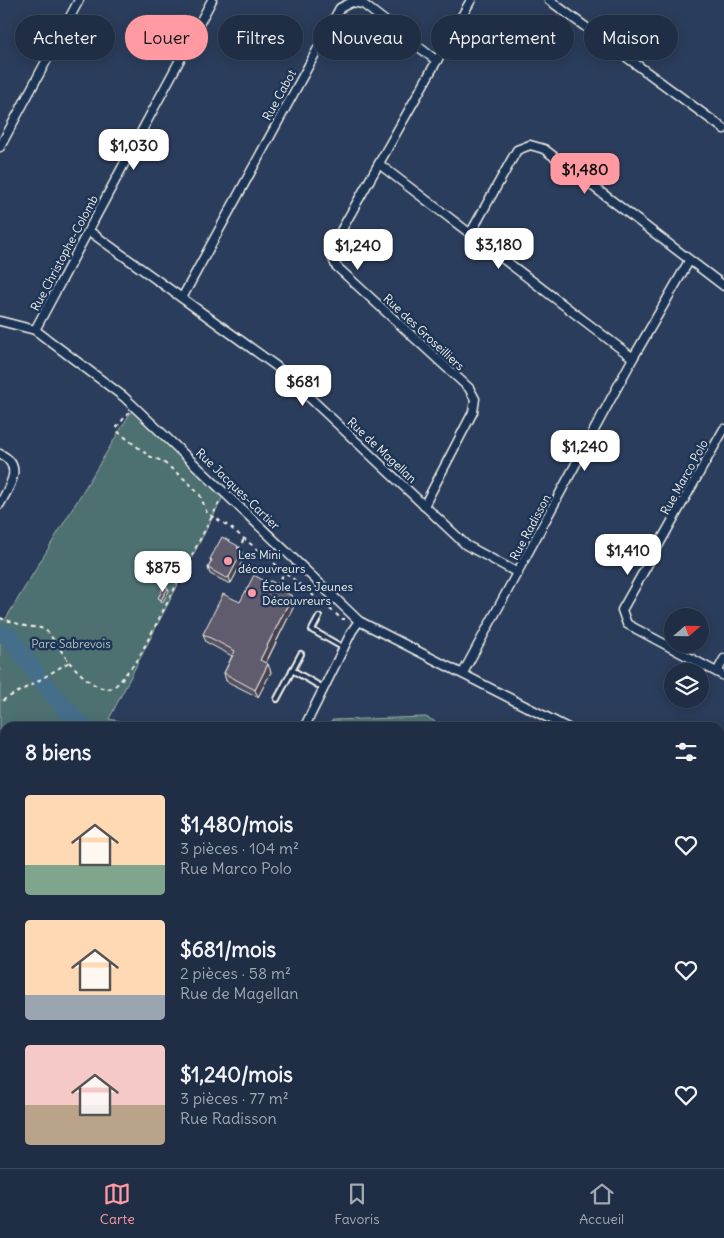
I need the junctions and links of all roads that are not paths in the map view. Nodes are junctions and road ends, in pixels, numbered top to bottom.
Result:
1 (79, 0) edge
2 (212, 0) edge
3 (471, 0) edge
4 (549, 0) edge
5 (437, 61) junction
6 (724, 129) edge
7 (0, 147) edge
8 (379, 164) junction
9 (89, 231) junction
10 (470, 234) junction
11 (689, 261) junction
12 (724, 286) edge
13 (182, 298) junction
14 (0, 321) edge
15 (35, 330) junction
16 (633, 358) junction
17 (723, 433) edge
18 (0, 454) edge
19 (0, 504) edge
20 (424, 506) junction
21 (518, 573) junction
22 (319, 617) dead end
23 (359, 621) junction
24 (344, 648) junction
25 (301, 654) dead end
26 (724, 659) edge
27 (292, 670) junction
28 (463, 673) junction
29 (720, 674) edge
30 (324, 688) junction
31 (276, 698) dead end
32 (307, 722) edge
33 (557, 722) edge

1 - 7 street
2 - 9 street, Rue Christophe-Colomb
3 - 5 street, Rue des Groseilliers
4 - 6 street
5 - 8 street, Rue des Groseilliers
5 - 13 street, Rue Cabot
8 - 10 street
8 - 20 street, Rue des Groseilliers
9 - 13 street, Rue de Magellan
9 - 15 street, Rue Christophe-Colomb
10 - 11 street
10 - 16 street
11 - 12 street
11 - 16 street, Rue Radisson
13 - 20 street, Rue de Magellan
14 - 15 street, Rue Jacques-Cartier
15 - 23 street, Rue Jacques-Cartier
16 - 21 street, Rue Radisson
17 - 29 street, Rue Marco Polo
18 - 19 street
20 - 21 street, Rue de Magellan
21 - 28 street, Rue Radisson
22 - 24 lane
23 - 24 street
23 - 28 street, Rue Jacques-Cartier
24 - 30 street
25 - 27 lane
26 - 29 street
27 - 30 lane
27 - 31 lane
28 - 33 street, Rue Jacques-Cartier
30 - 32 street

